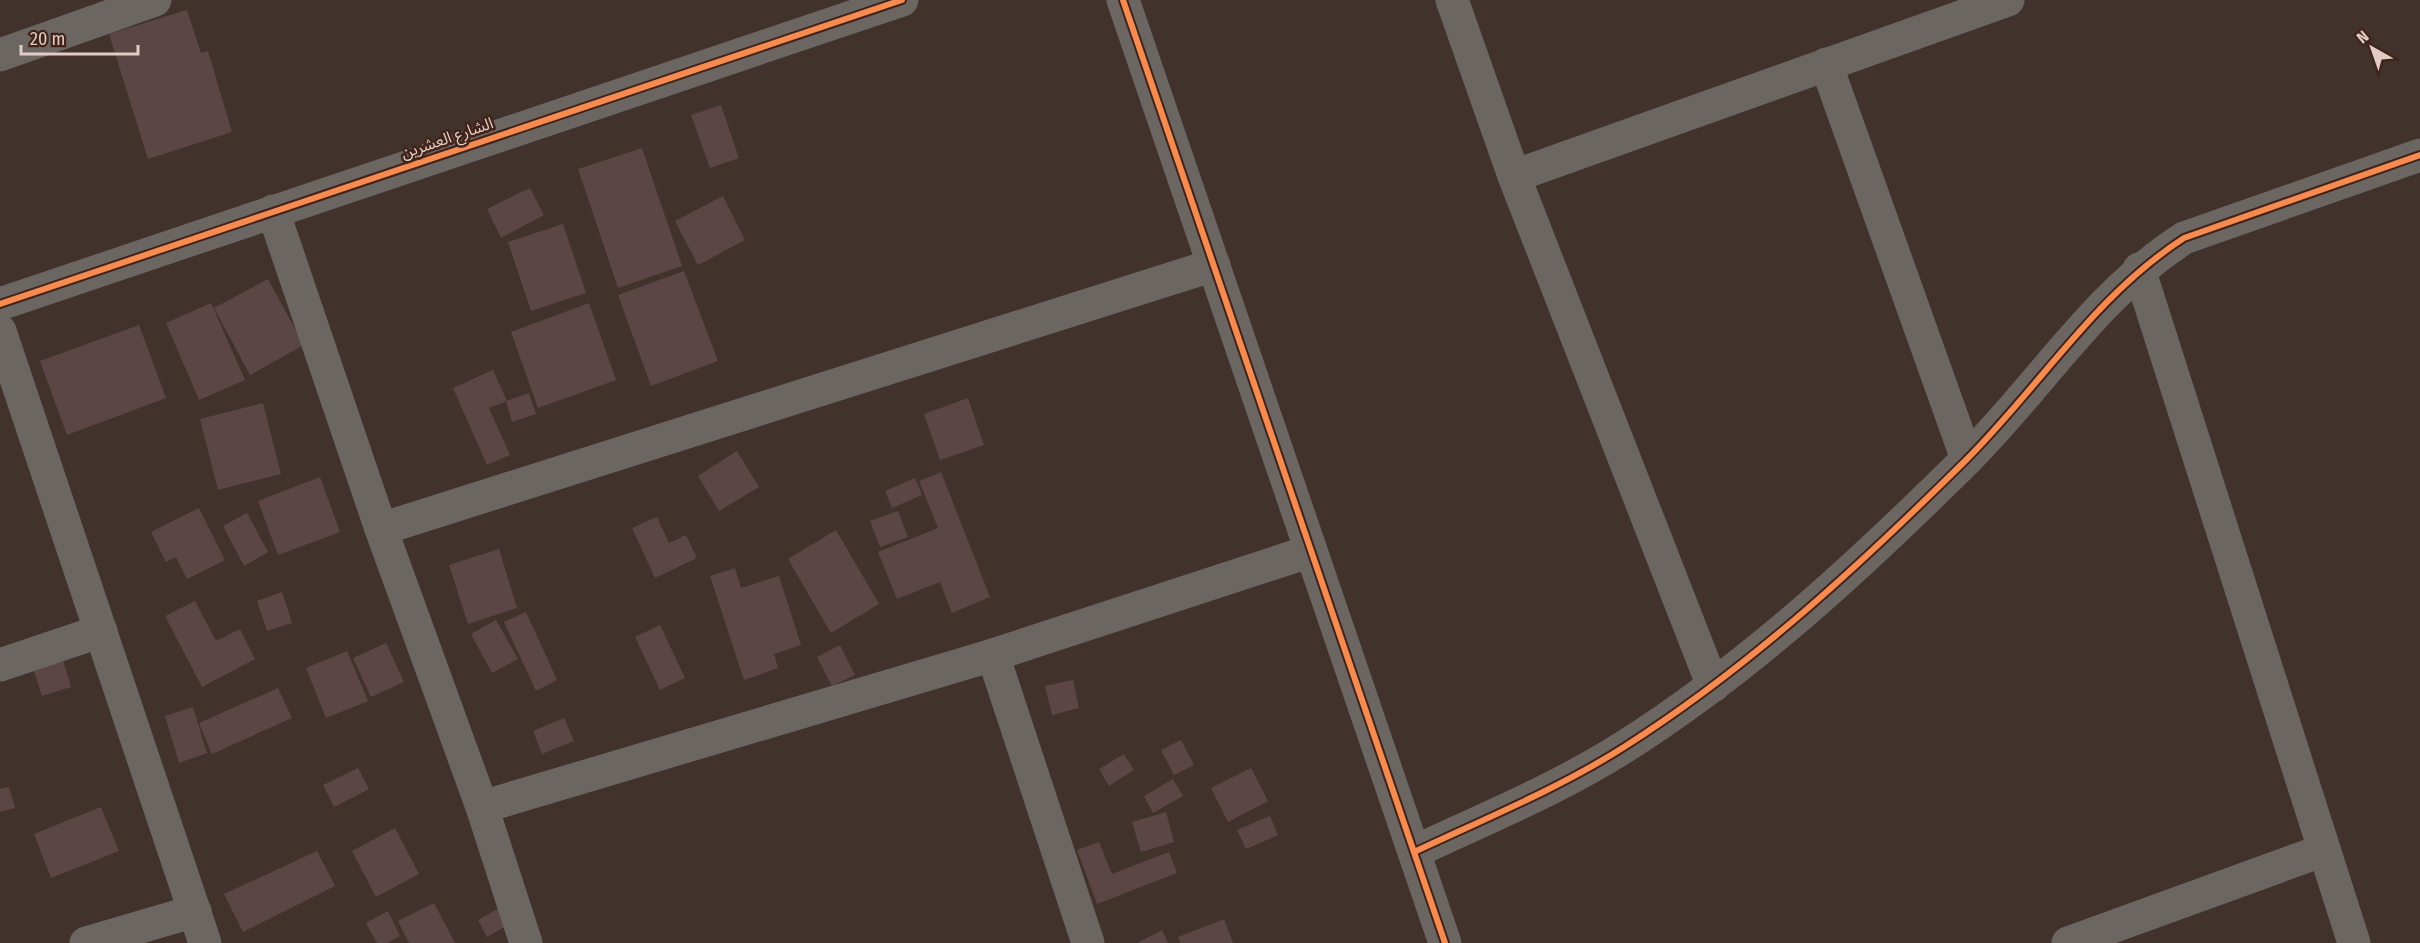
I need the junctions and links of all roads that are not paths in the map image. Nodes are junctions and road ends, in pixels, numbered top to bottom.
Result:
1 (155, 0) edge
2 (902, 0) edge
3 (1123, 0) edge
4 (1452, 0) edge
5 (2008, 0) edge
6 (0, 55) edge
7 (1826, 64) junction
8 (2420, 155) edge
9 (1514, 176) junction
10 (273, 211) junction
11 (1214, 265) junction
12 (2139, 269) junction
13 (0, 304) edge
14 (0, 331) edge
15 (1967, 459) junction
16 (381, 529) junction
17 (1311, 551) junction
18 (100, 631) junction
19 (993, 655) junction
20 (0, 665) edge
21 (1713, 686) junction
22 (482, 807) junction
23 (2324, 850) junction
24 (1414, 852) junction
25 (195, 911) junction
26 (86, 943) edge
27 (205, 943) edge
28 (526, 943) edge
29 (1088, 943) edge
30 (1445, 943) edge
31 (2068, 943) edge
32 (2354, 943) edge

1 - 6 street
2 - 10 street, الشارع العشرين
3 - 11 street
4 - 9 street
5 - 7 street
7 - 9 street
7 - 15 street
8 - 12 street
9 - 21 street
10 - 13 street, الشارع العشرين
10 - 16 street
11 - 16 street
11 - 17 street
12 - 15 street
12 - 23 street
14 - 18 street
15 - 21 street
16 - 22 street
17 - 19 street
17 - 24 street
18 - 20 street
18 - 25 street
19 - 22 street
19 - 29 street
21 - 24 street
22 - 28 street
23 - 31 street
23 - 32 street
24 - 30 street
25 - 26 street
25 - 27 street

